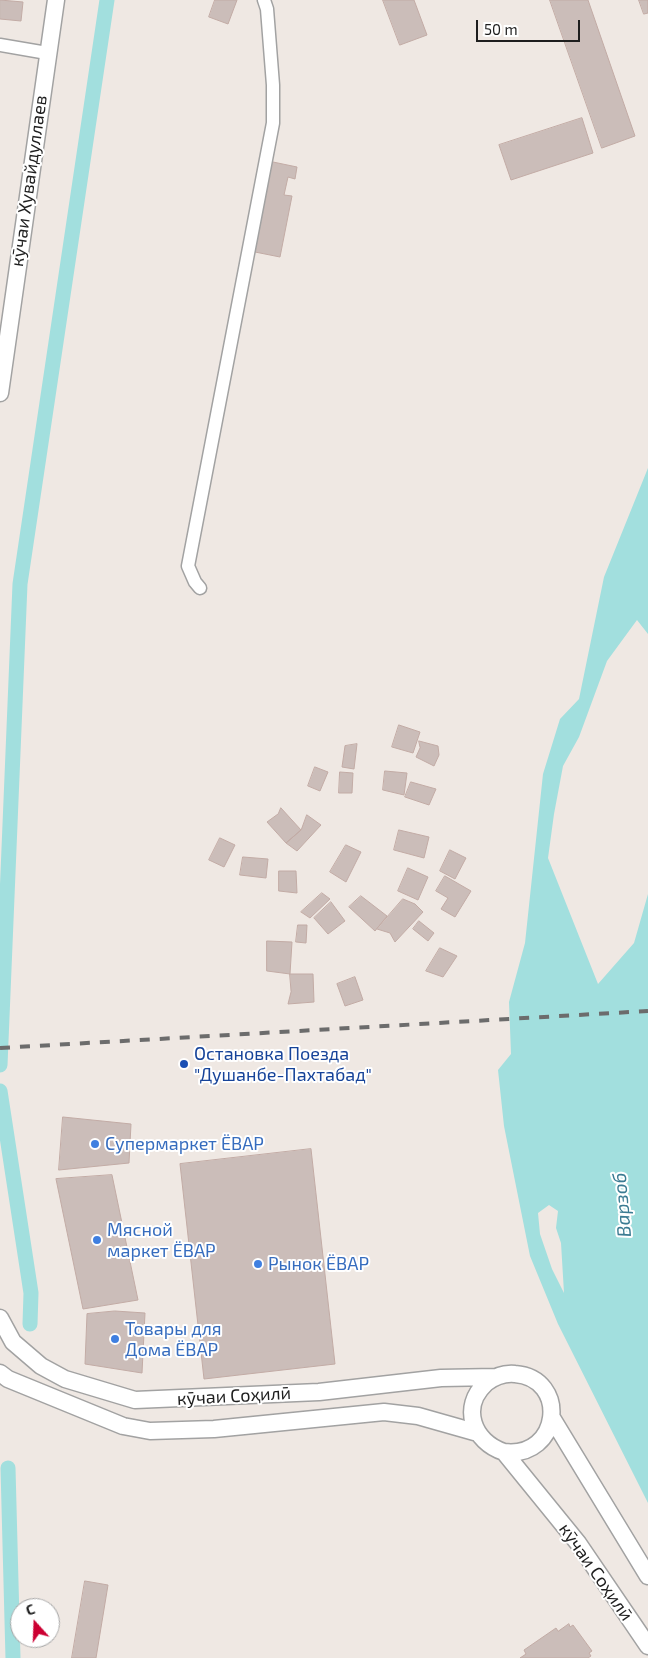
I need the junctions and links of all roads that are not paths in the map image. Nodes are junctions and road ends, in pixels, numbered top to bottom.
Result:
1 (56, 0) edge
2 (264, 0) edge
3 (0, 45) edge
4 (47, 53) junction
5 (0, 393) edge
6 (200, 588) dead end
7 (0, 1318) edge
8 (0, 1373) edge
9 (496, 1377) junction
10 (552, 1418) junction
11 (478, 1433) junction
12 (504, 1452) junction
13 (648, 1576) edge
14 (648, 1646) edge

1 - 4 street, кӯчаи Хувайдуллаев
2 - 6 street
3 - 4 street
4 - 5 street, кӯчаи Хувайдуллаев
7 - 9 street, кӯчаи Соҳилӣ
8 - 11 street, кӯчаи Соҳилӣ
9 - 10 street, кӯчаи Соҳилӣ
9 - 11 street
10 - 12 street
10 - 13 street, кӯчаи Соҳилӣ
11 - 12 street, кӯчаи Соҳилӣ
12 - 14 street, кӯчаи Соҳилӣ

